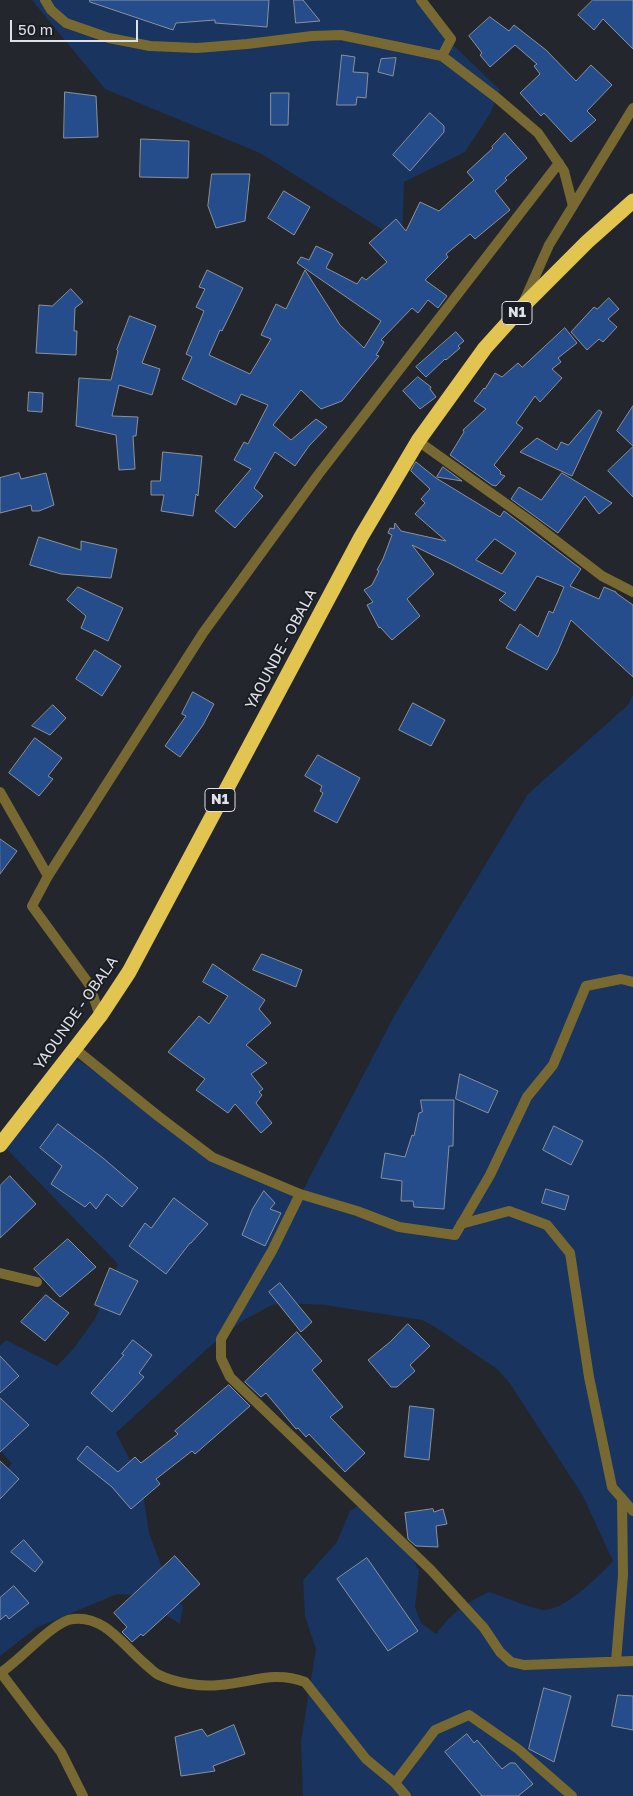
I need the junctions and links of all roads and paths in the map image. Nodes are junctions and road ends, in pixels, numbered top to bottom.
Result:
1 (45, 0) edge
2 (421, 0) edge
3 (442, 56) junction
4 (633, 108) edge
5 (559, 164) junction
6 (633, 201) edge
7 (573, 206) junction
8 (522, 307) junction
9 (418, 441) junction
10 (633, 592) edge
11 (0, 792) edge
12 (48, 876) junction
13 (633, 982) edge
14 (100, 1016) junction
15 (75, 1049) junction
16 (0, 1145) edge
17 (300, 1194) junction
18 (461, 1224) junction
19 (0, 1273) edge
20 (37, 1282) dead end
21 (622, 1498) junction
22 (633, 1511) edge
23 (633, 1661) edge
24 (616, 1662) junction
25 (0, 1673) edge
26 (395, 1783) junction
27 (83, 1796) edge
28 (406, 1796) edge
29 (572, 1796) edge

1 - 3 street
2 - 3 street
3 - 5 street
4 - 7 street
5 - 7 street
5 - 12 street
6 - 8 highway, YAOUNDE - OBALA / N1
7 - 8 street
8 - 9 highway, YAOUNDE - OBALA / N1
9 - 10 street
9 - 14 highway, YAOUNDE - OBALA / N1
11 - 12 street
12 - 14 street
13 - 18 street
14 - 15 highway, YAOUNDE - OBALA / N1
15 - 16 highway, YAOUNDE - OBALA / N1
15 - 17 street
17 - 18 street
17 - 24 street
18 - 21 street
19 - 20 street
21 - 22 street
21 - 24 street
23 - 24 street
25 - 26 street
25 - 27 street
26 - 28 street
26 - 29 street

